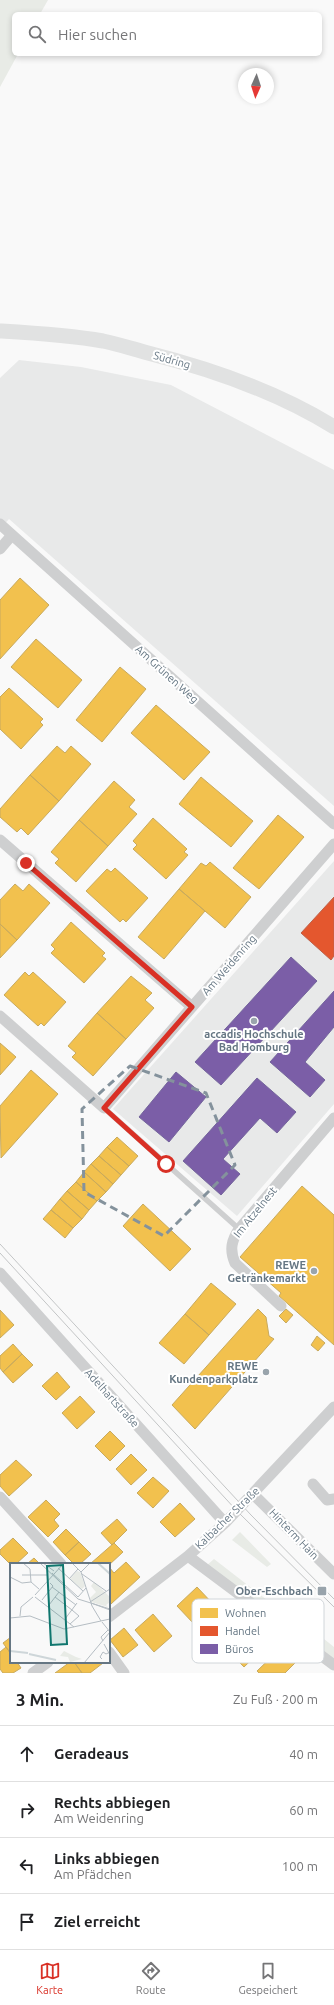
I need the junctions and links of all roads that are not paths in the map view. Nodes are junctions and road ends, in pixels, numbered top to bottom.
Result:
1 (0, 331) edge
2 (334, 427) edge
3 (0, 524) edge
4 (12, 535) junction
5 (0, 549) edge
6 (334, 824) edge
7 (0, 840) edge
8 (334, 844) edge
9 (192, 1007) junction
10 (0, 1016) edge
11 (104, 1108) junction
12 (334, 1118) edge
13 (240, 1228) junction
14 (0, 1273) edge
15 (281, 1306) dead end
16 (334, 1407) edge
17 (313, 1484) dead end
18 (253, 1494) junction
19 (0, 1497) edge
20 (334, 1499) edge
21 (225, 1523) junction
22 (188, 1556) junction
23 (60, 1563) edge
24 (334, 1574) edge
25 (246, 1599) edge
26 (110, 1616) edge
27 (110, 1653) edge
28 (324, 1658) edge
29 (47, 1663) edge
30 (334, 1665) edge
31 (33, 1673) edge
32 (124, 1673) edge

1 - 2 main road, Südring
3 - 4 street, Am Grünen Weg
4 - 5 street
4 - 6 street, Am Grünen Weg
7 - 9 street
8 - 9 street, Am Weidenring
9 - 11 street, Am Weidenring
10 - 11 street
11 - 13 lane
12 - 13 street, Im Atzelnest
13 - 15 street, Im Atzelnest
14 - 21 street, Adelhartstraße
16 - 18 street, Kalbacher Straße
17 - 20 street
18 - 21 street, Kalbacher Straße
18 - 24 street, Hinterm Hain
19 - 23 street
21 - 22 street, Kalbacher Straße
22 - 25 street
22 - 26 street, Kalbacher Straße
27 - 32 street
28 - 30 street
29 - 31 street

